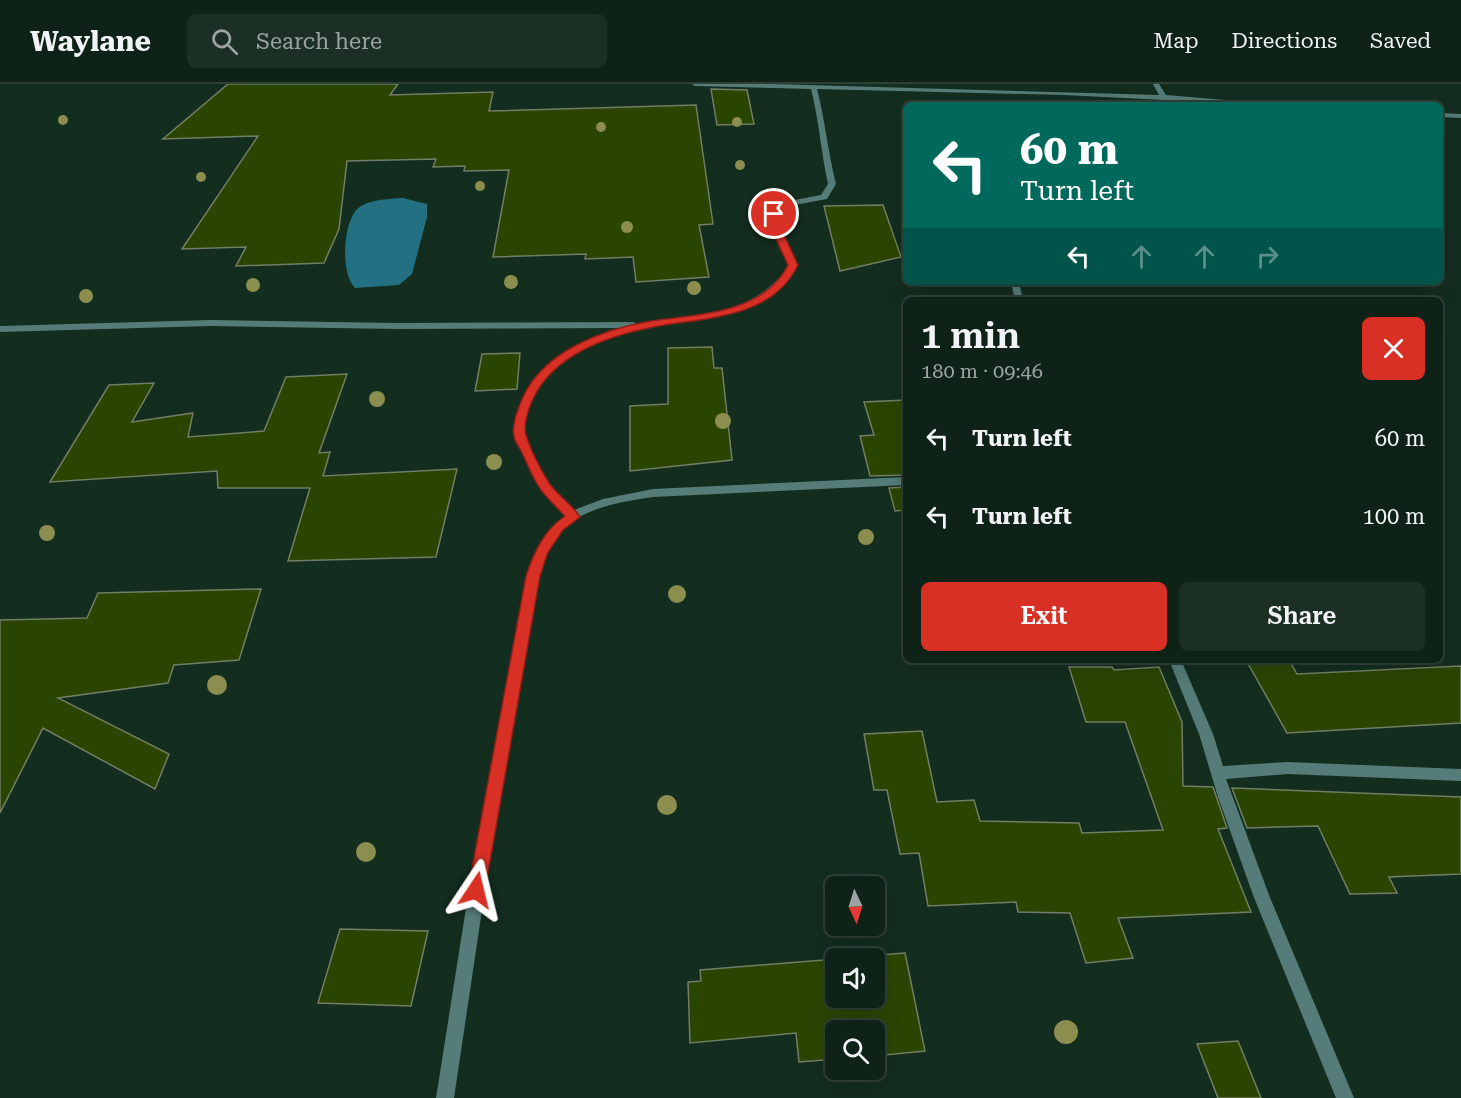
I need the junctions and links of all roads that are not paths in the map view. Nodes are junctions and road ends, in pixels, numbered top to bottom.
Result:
1 (695, 84) edge
2 (1155, 84) edge
3 (814, 88) junction
4 (1164, 97) junction
5 (1225, 102) edge
6 (1443, 115) edge
7 (1461, 116) edge
8 (649, 325) junction
9 (0, 329) edge
10 (903, 481) edge
11 (574, 517) junction
12 (1176, 663) edge
13 (1217, 773) junction
14 (1461, 775) edge
15 (445, 1098) edge
16 (1346, 1098) edge

1 - 3 street
2 - 4 street
3 - 4 street
3 - 8 street
4 - 5 street
6 - 7 street
8 - 9 street
8 - 11 street
10 - 11 street
11 - 15 street
12 - 13 street
13 - 14 street
13 - 16 street

